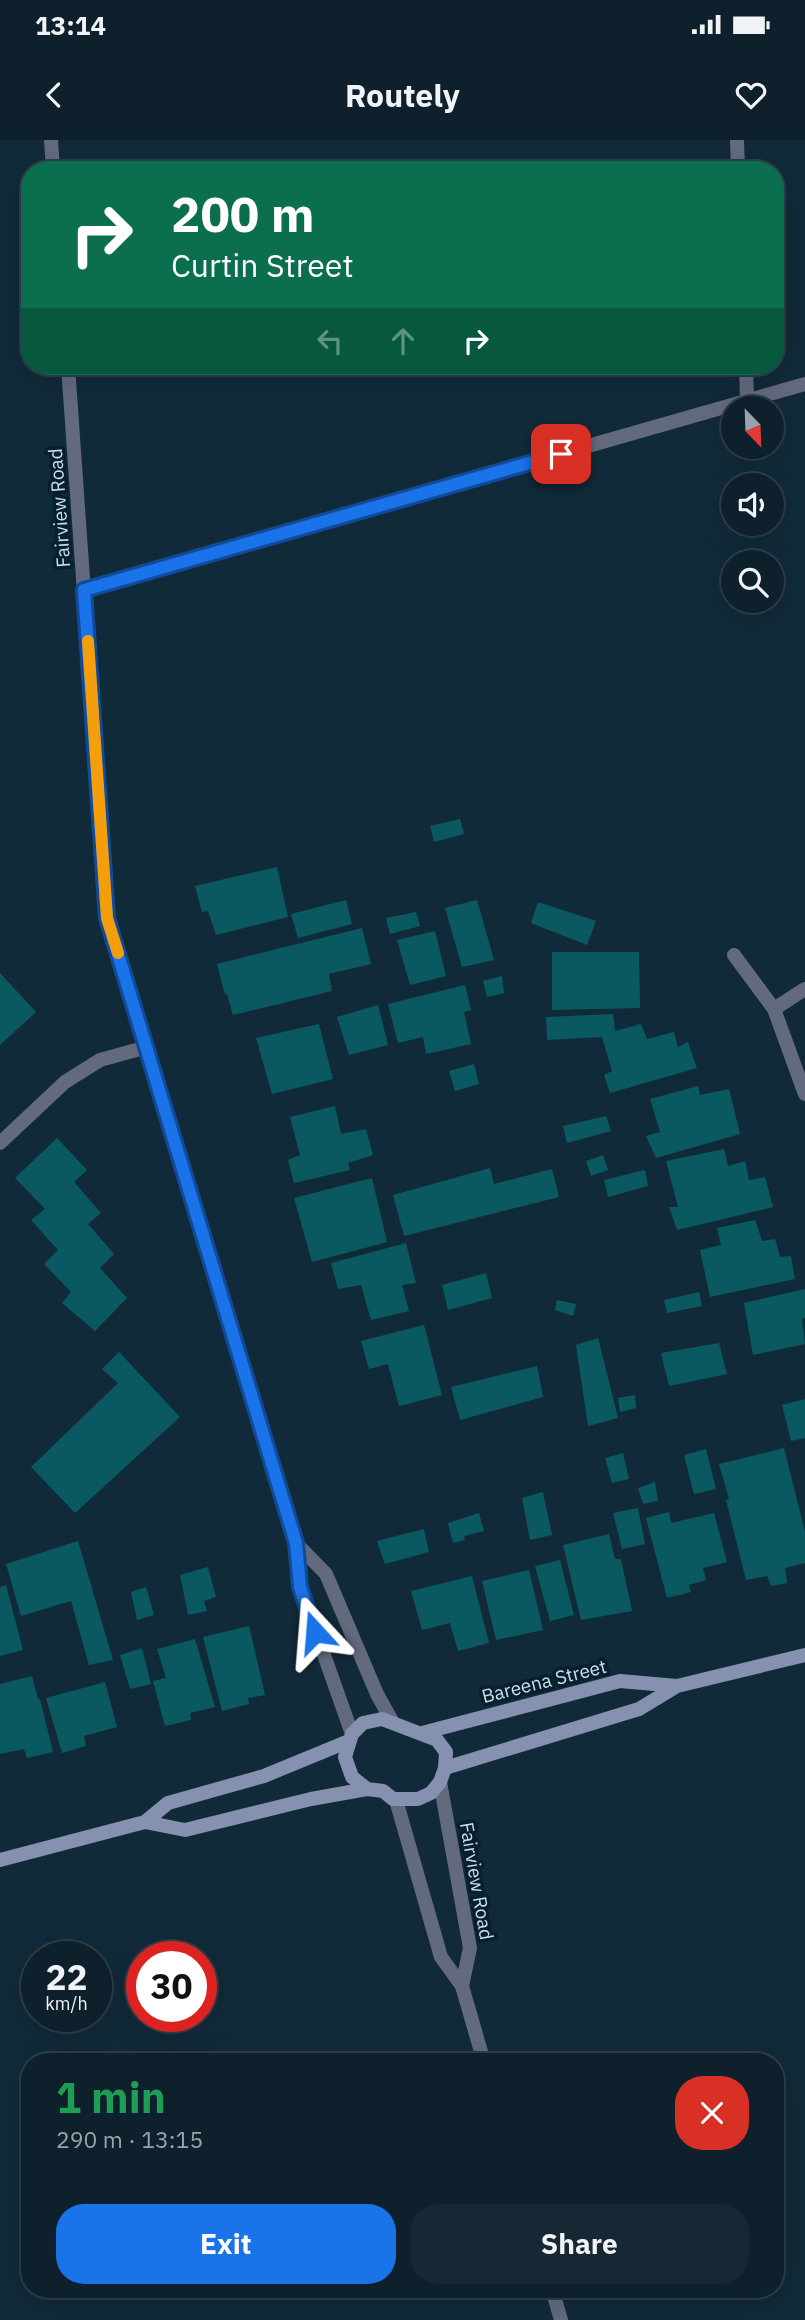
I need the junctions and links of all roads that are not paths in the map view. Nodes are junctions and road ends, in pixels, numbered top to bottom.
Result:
1 (51, 140) edge
2 (737, 140) edge
3 (52, 161) edge
4 (738, 161) edge
5 (69, 375) edge
6 (746, 375) edge
7 (805, 384) edge
8 (747, 396) edge
9 (764, 396) edge
10 (721, 408) edge
11 (84, 590) junction
12 (734, 955) dead end
13 (805, 989) edge
14 (774, 1009) junction
15 (147, 1047) junction
16 (805, 1094) edge
17 (0, 1143) edge
18 (296, 1543) junction
19 (805, 1655) edge
20 (677, 1686) junction
21 (392, 1721) junction
22 (422, 1733) junction
23 (350, 1737) junction
24 (443, 1775) junction
25 (367, 1789) junction
26 (396, 1800) junction
27 (145, 1822) junction
28 (0, 1860) edge
29 (462, 1986) junction
30 (481, 2053) edge
31 (555, 2298) edge
32 (561, 2320) edge

1 - 3 street
2 - 4 street
5 - 11 street, Fairview Road
6 - 8 street
7 - 9 street
10 - 11 street
11 - 15 street, Fairview Road
12 - 14 street
13 - 14 street
14 - 16 street
15 - 17 street
15 - 18 street, Fairview Road
18 - 21 street, Fairview Road
18 - 23 street, Fairview Road
19 - 20 main road, Bareena Street
20 - 22 main road, Bareena Street
20 - 24 main road, Bareena Street
21 - 22 main road
21 - 23 main road
22 - 24 main road
23 - 25 main road
23 - 27 main road
24 - 26 main road
24 - 29 street, Fairview Road
25 - 26 main road
25 - 27 main road
26 - 29 street, Fairview Road
27 - 28 main road
29 - 30 street, Fairview Road
31 - 32 street

